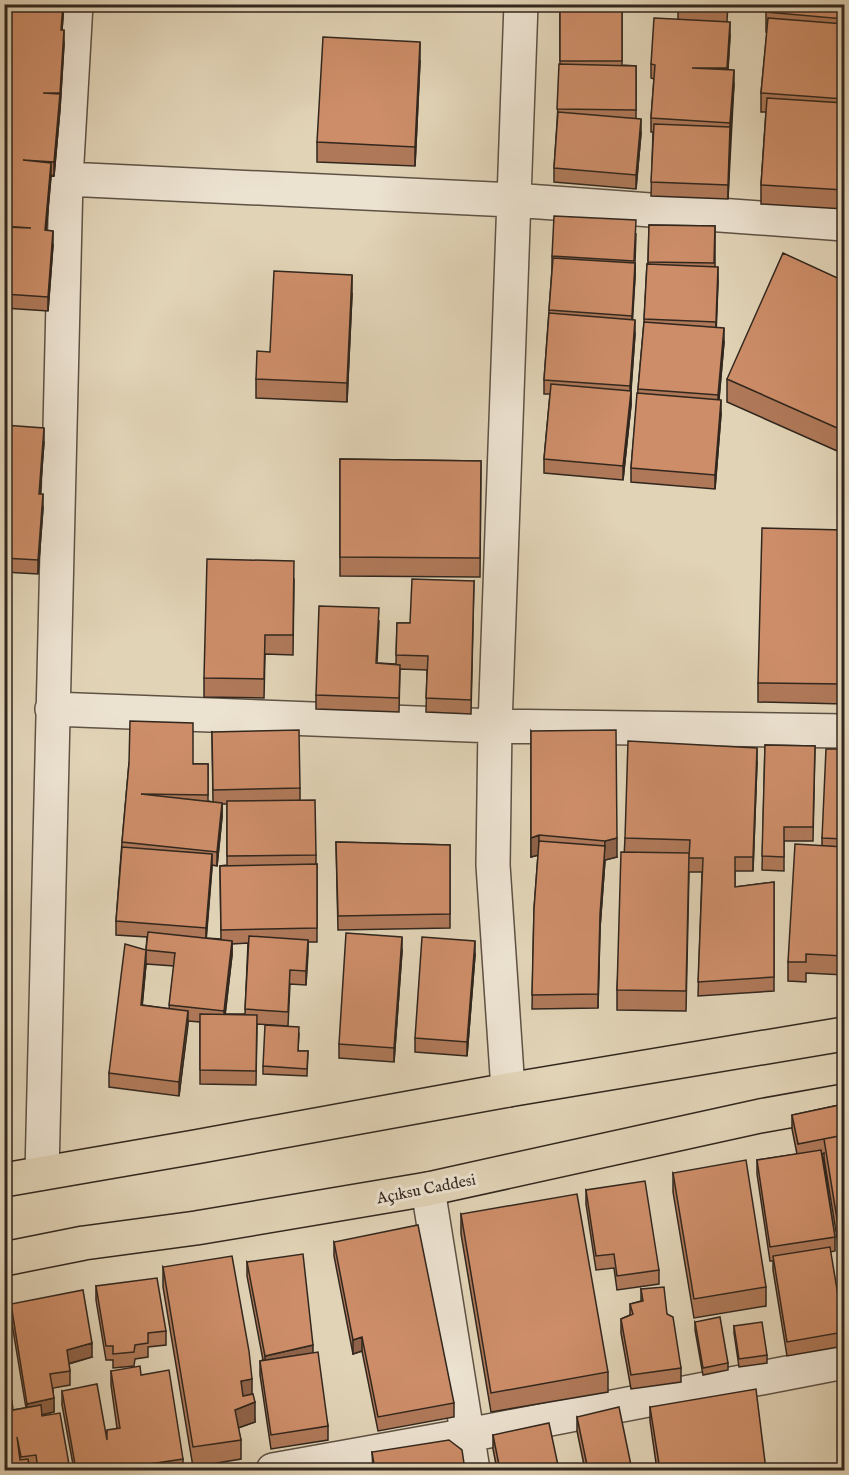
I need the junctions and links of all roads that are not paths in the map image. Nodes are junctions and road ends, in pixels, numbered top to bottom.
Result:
1 (76, 4) edge
2 (521, 4) edge
3 (66, 179) junction
4 (513, 200) junction
5 (844, 224) edge
6 (52, 709) junction
7 (495, 726) junction
8 (844, 731) edge
9 (844, 1034) edge
10 (508, 1090) junction
11 (844, 1101) edge
12 (42, 1173) junction
13 (4, 1180) edge
14 (428, 1190) junction
15 (4, 1259) edge
16 (844, 1362) edge
17 (468, 1435) junction
18 (273, 1470) edge
19 (473, 1470) edge

1 - 3 street
2 - 4 street
3 - 4 street
3 - 6 street
4 - 5 street
4 - 7 street
6 - 7 street
6 - 12 street
7 - 8 street
7 - 10 street
9 - 10 main road
10 - 12 main road
11 - 14 main road, Açıksu Caddesi
12 - 13 main road
14 - 15 main road, Açıksu Caddesi
14 - 17 street
16 - 17 street
17 - 18 street
17 - 19 street

